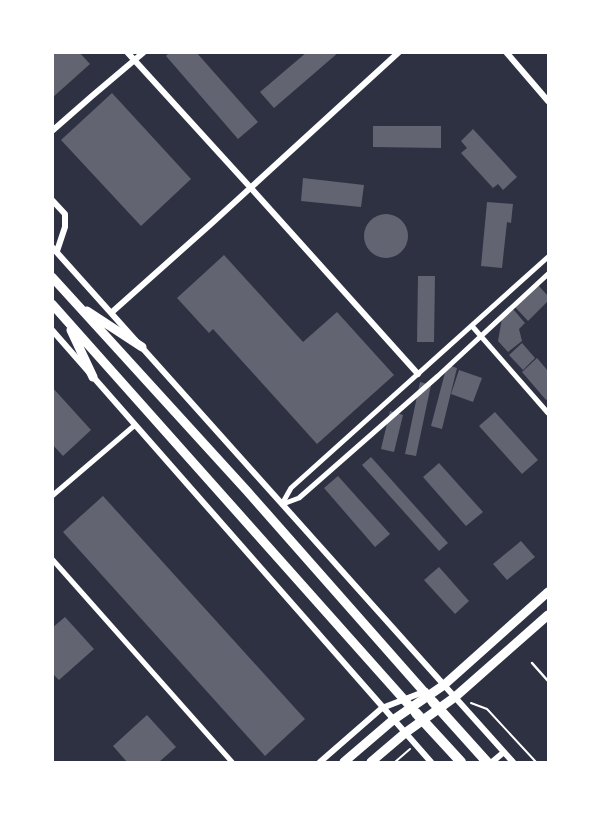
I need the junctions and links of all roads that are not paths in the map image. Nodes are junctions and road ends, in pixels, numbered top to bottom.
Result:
1 (127, 52) edge
2 (144, 52) edge
3 (399, 52) edge
4 (506, 52) edge
5 (135, 61) junction
6 (548, 101) edge
7 (52, 131) edge
8 (250, 187) junction
9 (52, 200) edge
10 (55, 249) edge
11 (548, 258) edge
12 (548, 274) edge
13 (52, 277) edge
14 (75, 302) junction
15 (52, 304) edge
16 (111, 313) junction
17 (67, 320) junction
18 (472, 326) junction
19 (52, 330) edge
20 (481, 336) junction
21 (142, 347) junction
22 (418, 374) junction
23 (94, 377) junction
24 (548, 413) edge
25 (135, 425) junction
26 (52, 496) edge
27 (282, 504) junction
28 (52, 559) edge
29 (548, 592) edge
30 (548, 615) edge
31 (532, 663) dead end
32 (548, 682) edge
33 (444, 684) junction
34 (455, 697) junction
35 (433, 702) joint
36 (382, 708) junction
37 (416, 713) joint
38 (393, 720) junction
39 (405, 734) junction
40 (504, 752) junction
41 (231, 762) edge
42 (320, 762) edge
43 (344, 762) edge
44 (371, 762) edge
45 (430, 762) edge
46 (461, 762) edge
47 (487, 762) edge
48 (492, 762) edge
49 (513, 762) edge

1 - 5 street
2 - 5 street
3 - 8 street
4 - 6 street
5 - 7 street
5 - 8 street
8 - 16 street
8 - 22 street
9 - 10 street
10 - 16 street
11 - 18 street
12 - 20 street
13 - 14 main road
14 - 21 main road
14 - 35 main road
15 - 17 main road
16 - 21 street
17 - 23 main road
17 - 37 main road
18 - 20 street
18 - 22 street
19 - 23 street
20 - 24 street
20 - 27 street
21 - 27 street
22 - 27 street
23 - 25 street
25 - 26 street
25 - 36 street
27 - 33 street
28 - 41 street
29 - 33 main road
30 - 34 main road
31 - 32 lane
33 - 34 street
33 - 36 street
33 - 38 main road
34 - 39 main road
34 - 40 street
35 - 47 highway
36 - 38 street
36 - 42 street
37 - 46 highway
38 - 39 street
38 - 43 main road
39 - 44 main road
39 - 45 street
40 - 48 street
40 - 49 street

